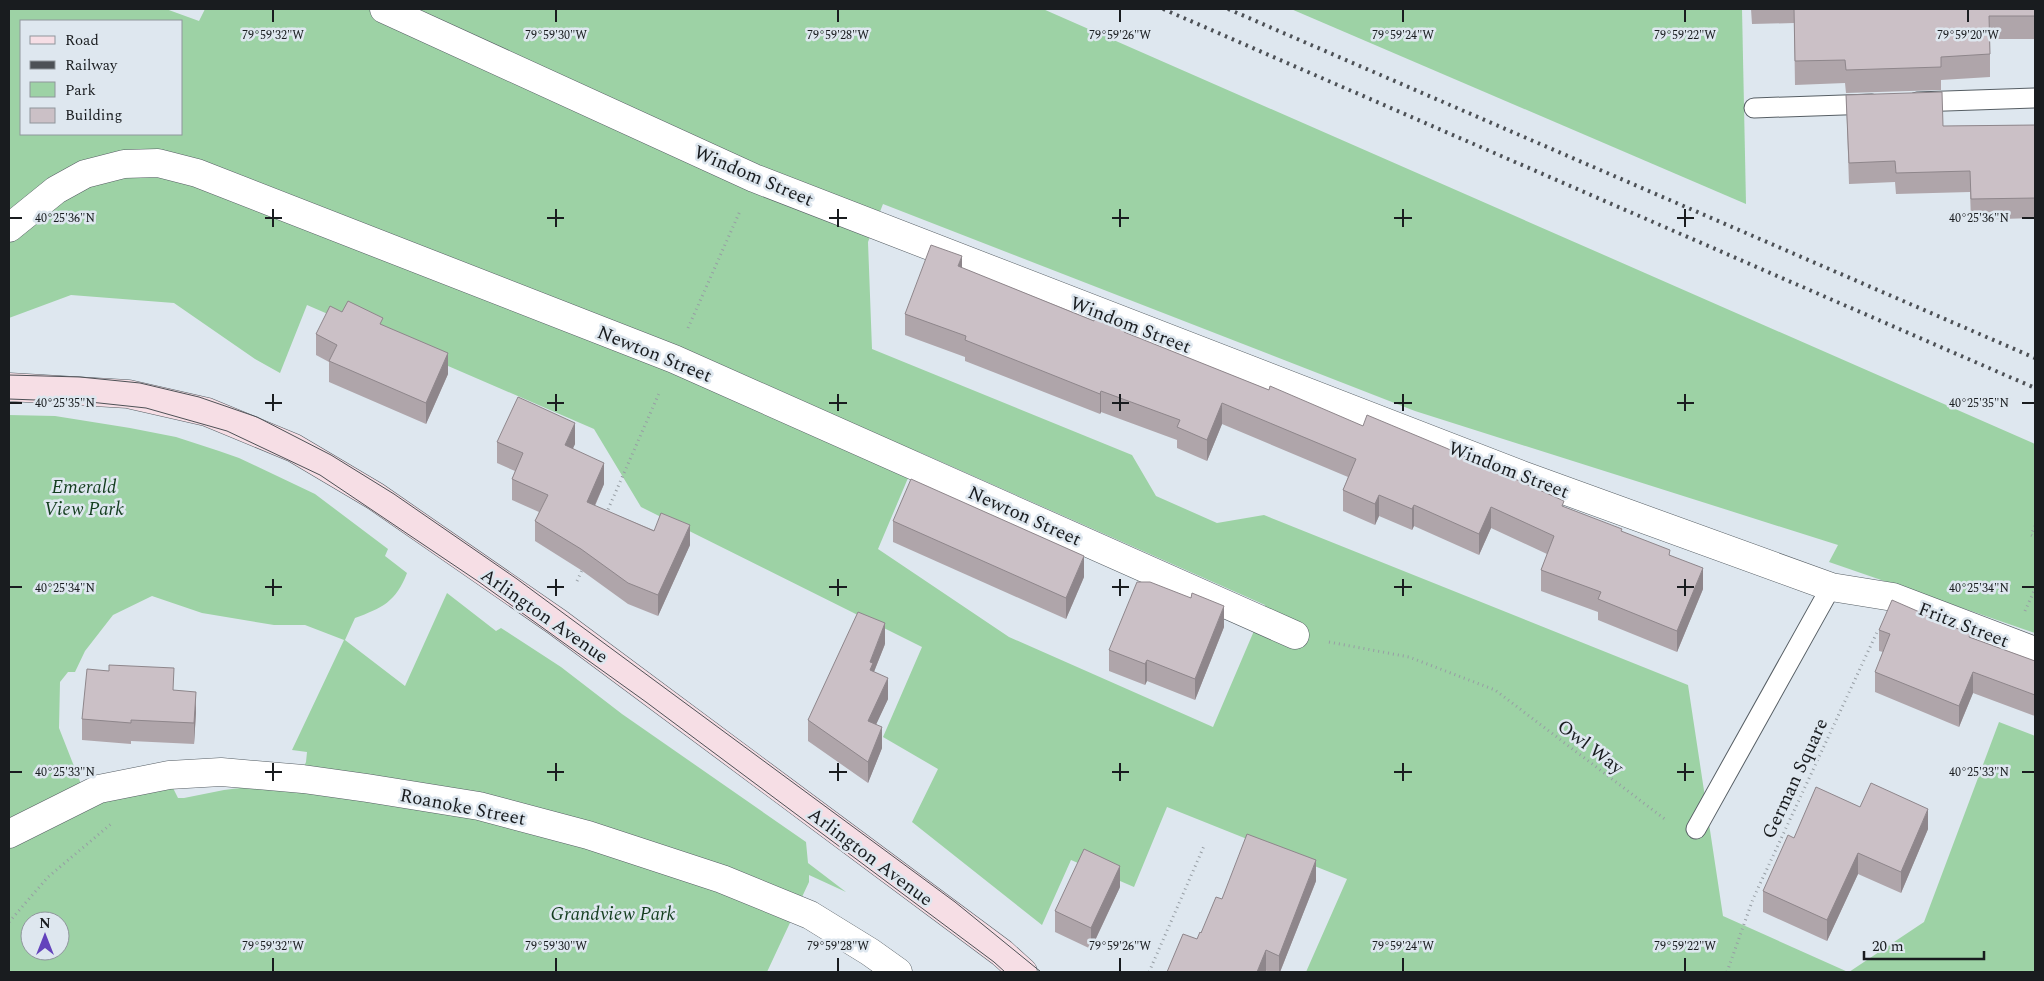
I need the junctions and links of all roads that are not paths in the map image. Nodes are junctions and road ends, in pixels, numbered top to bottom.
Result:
1 (384, 9) edge
2 (2035, 98) edge
3 (1754, 108) dead end
4 (9, 228) edge
5 (9, 387) edge
6 (1831, 587) junction
7 (1893, 597) joint
8 (1295, 635) road end
9 (2035, 651) edge
10 (1696, 830) dead end
11 (9, 834) edge
12 (898, 972) edge
13 (1023, 972) edge

1 - 6 street, Windom Street
2 - 3 lane
4 - 8 street, Newton Street
5 - 13 main road, Arlington Avenue
6 - 7 street, Windom Street
6 - 10 lane
7 - 9 street, Fritz Street
11 - 12 street, Roanoke Street

